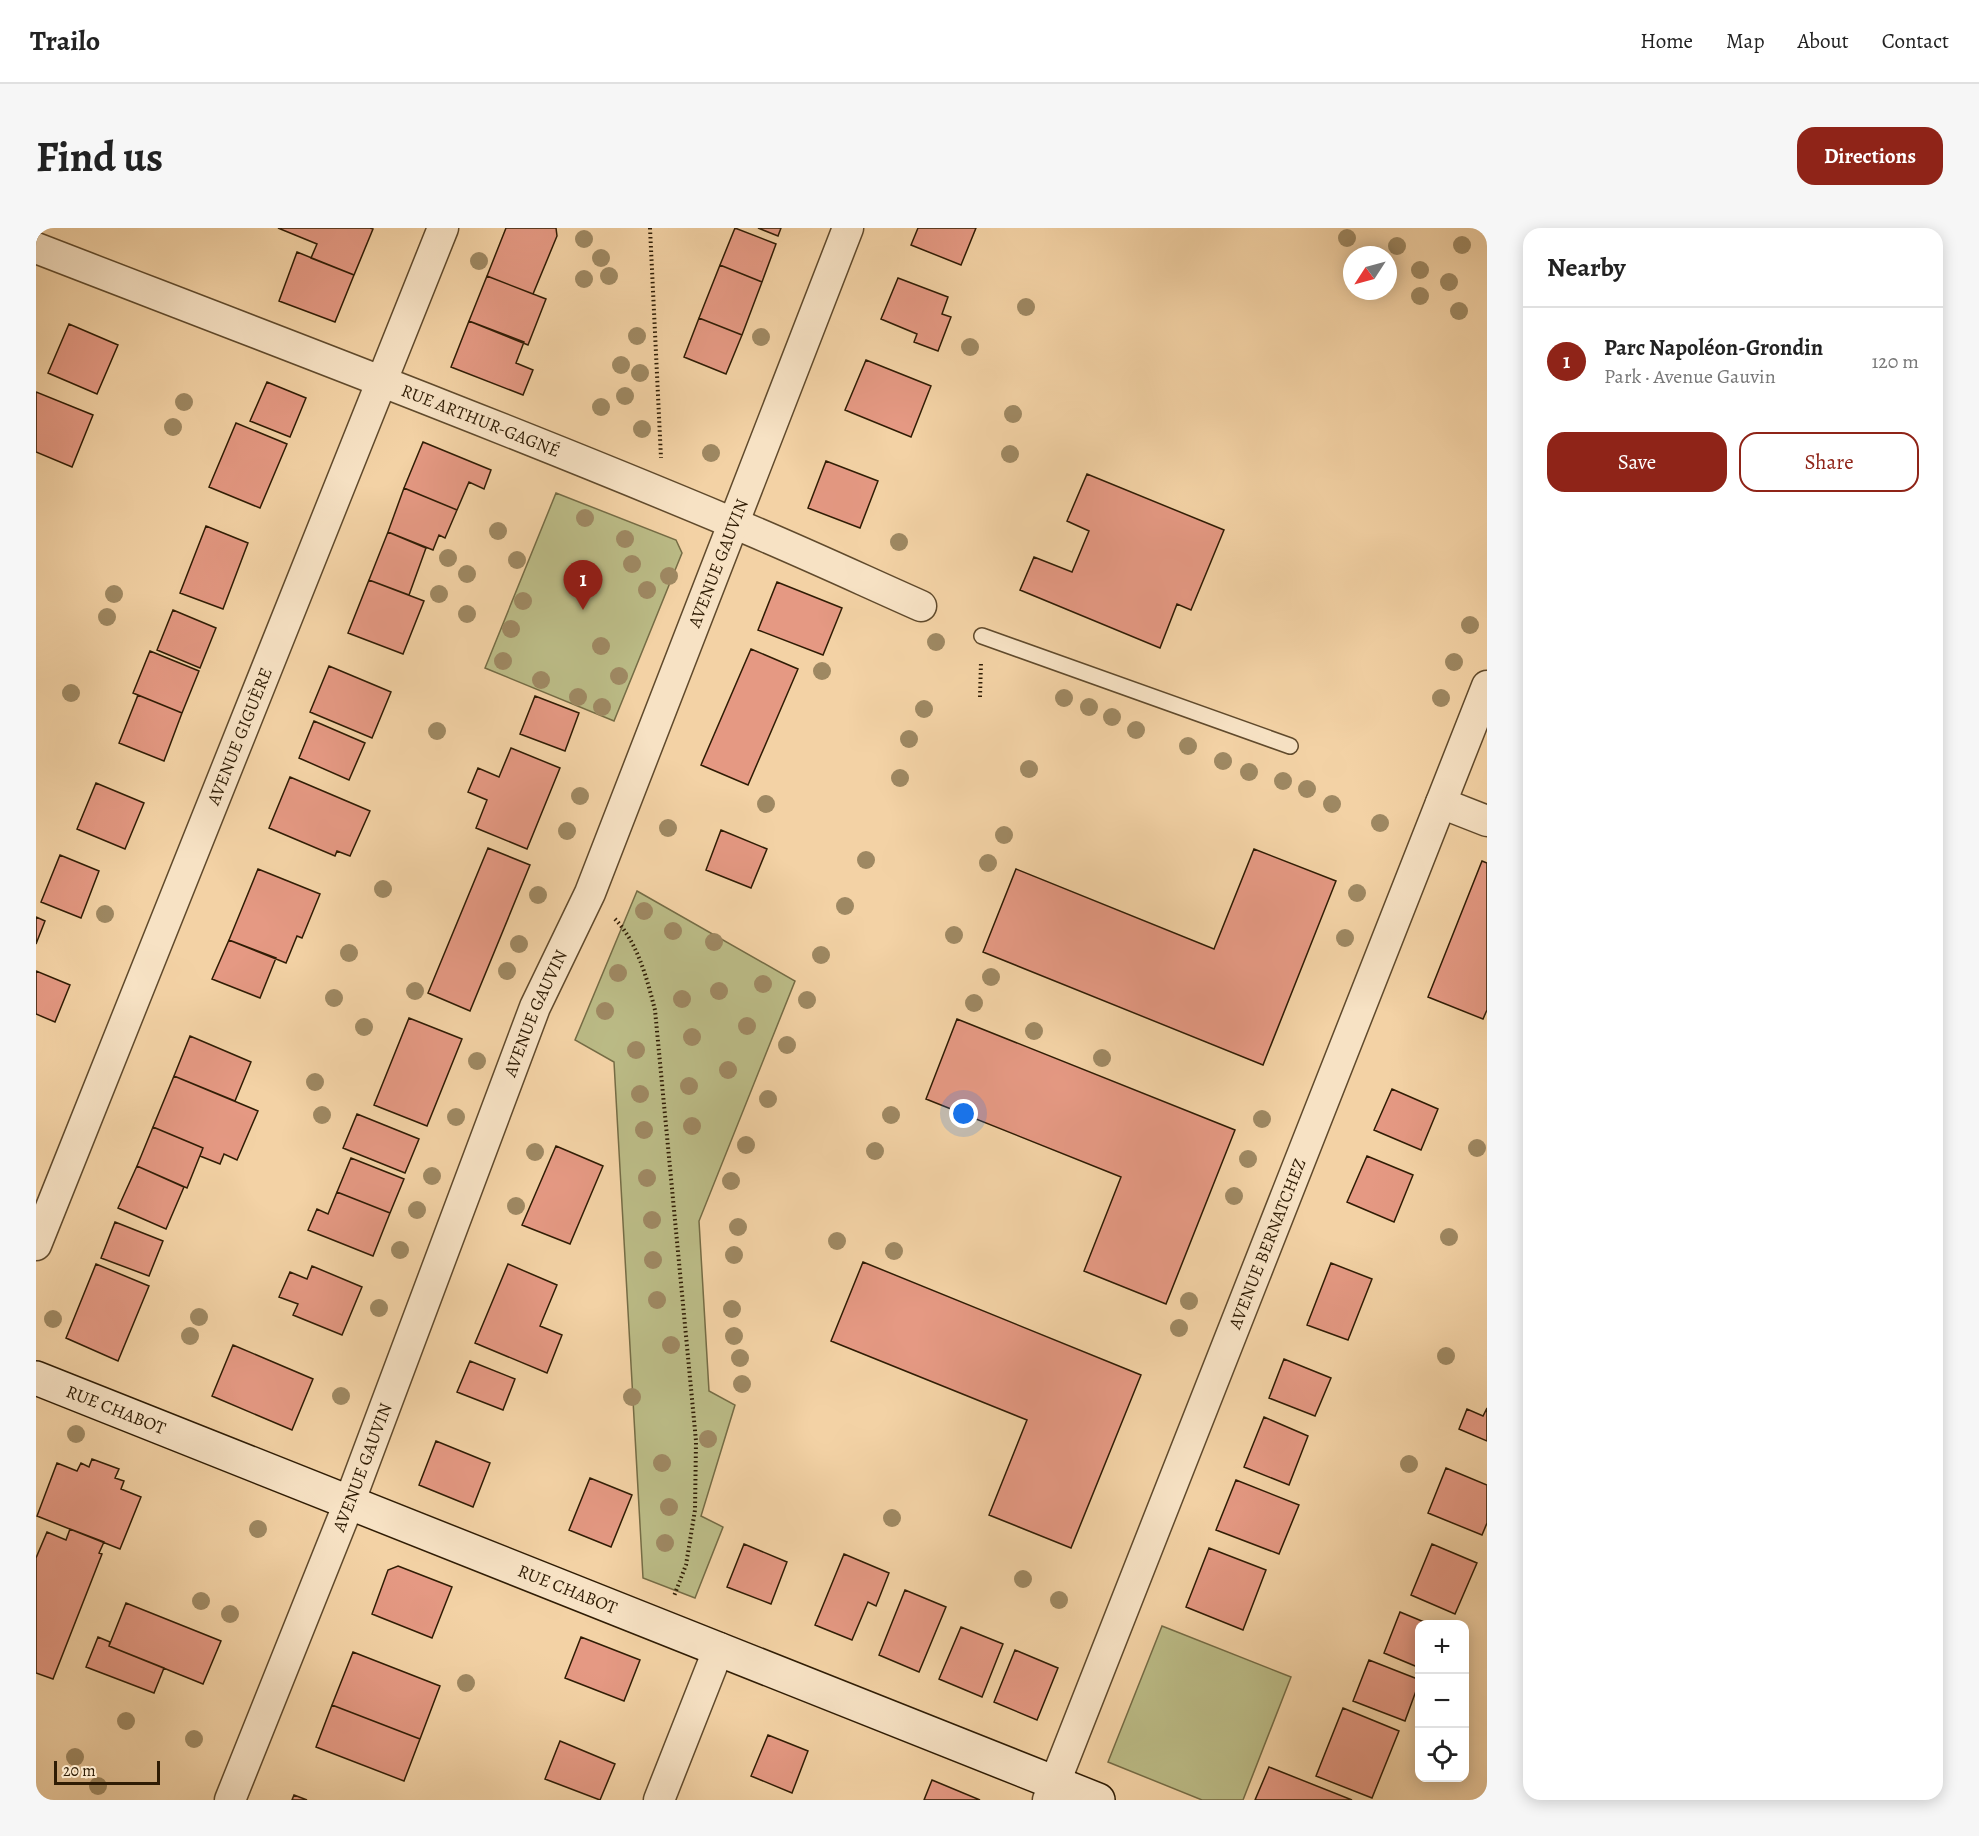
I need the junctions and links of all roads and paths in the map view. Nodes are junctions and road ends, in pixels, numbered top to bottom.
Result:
1 (443, 228) edge
2 (650, 228) edge
3 (848, 228) edge
4 (36, 248) edge
5 (383, 381) junction
6 (663, 495) junction
7 (733, 523) junction
8 (921, 606) dead end
9 (982, 636) dead end
10 (1487, 686) edge
11 (1290, 746) dead end
12 (1441, 802) junction
13 (1487, 821) edge
14 (590, 893) junction
15 (36, 1245) edge
16 (36, 1378) edge
17 (349, 1503) junction
18 (661, 1628) junction
19 (720, 1648) junction
20 (1051, 1792) edge
21 (230, 1800) edge
22 (659, 1800) edge
23 (1098, 1800) edge

1 - 5 street, AVENUE GIGUÈRE
2 - 6 path
3 - 7 street, AVENUE GAUVIN
4 - 5 street, RUE ARTHUR-GAGNÉ
5 - 6 street, RUE ARTHUR-GAGNÉ
5 - 15 street, AVENUE GIGUÈRE
6 - 7 street, RUE ARTHUR-GAGNÉ
7 - 8 street, RUE ARTHUR-GAGNÉ
7 - 14 street, AVENUE GAUVIN
9 - 11 lane
10 - 12 street, AVENUE BERNATCHEZ
12 - 13 street
12 - 20 street, AVENUE BERNATCHEZ
14 - 17 street, AVENUE GAUVIN
14 - 18 path
16 - 17 street, RUE CHABOT
17 - 18 street, RUE CHABOT
17 - 21 street, AVENUE GAUVIN
18 - 19 street, RUE CHABOT
19 - 20 street, RUE CHABOT
19 - 22 street
20 - 23 street, RUE CHABOT

